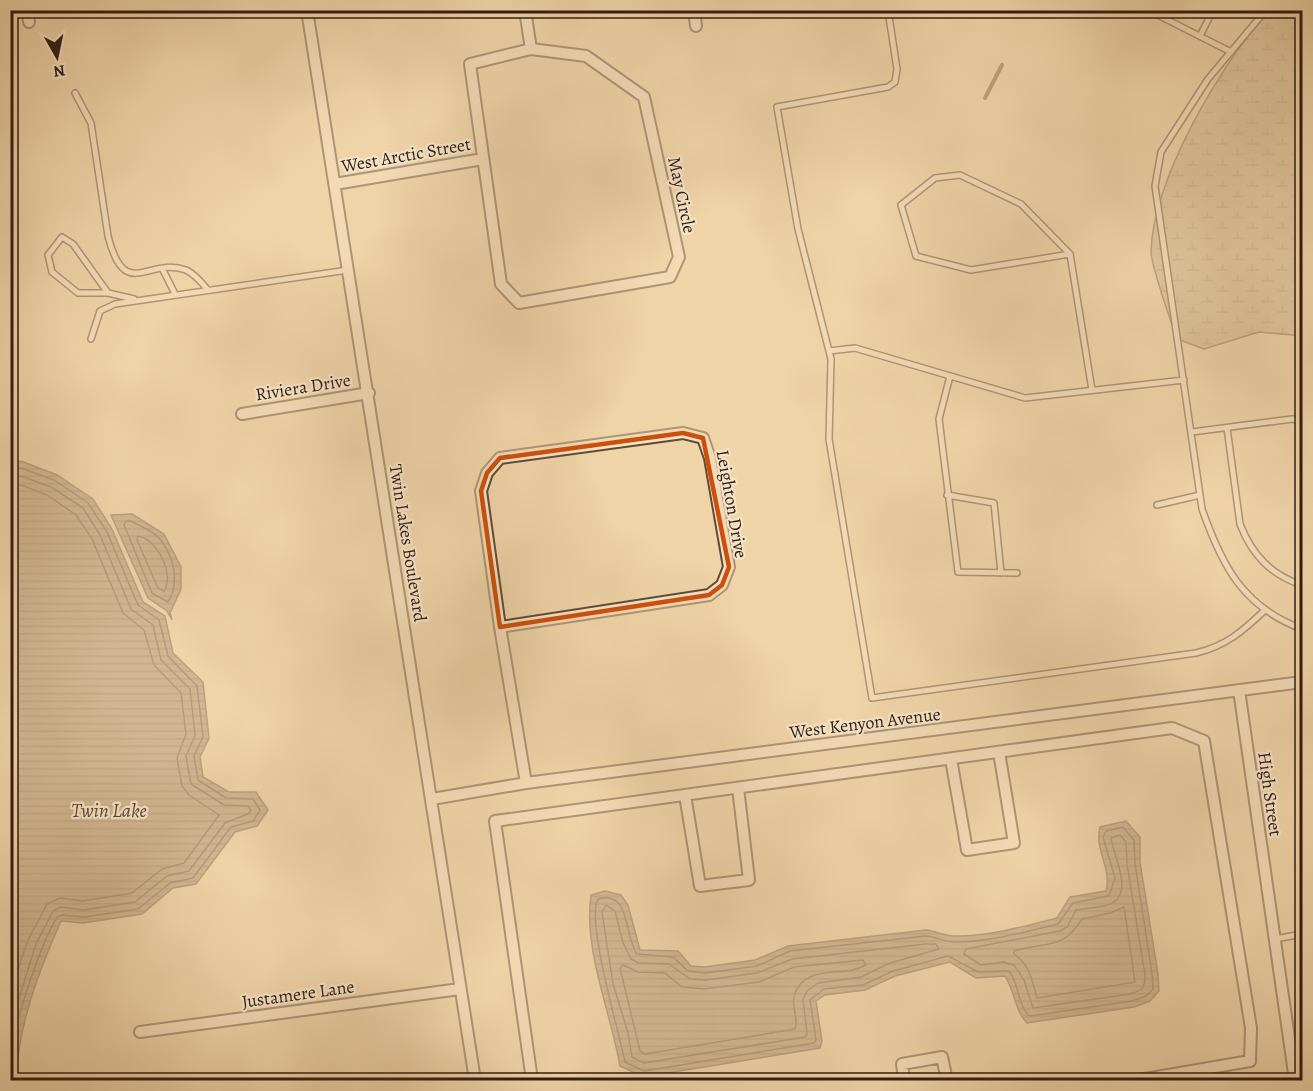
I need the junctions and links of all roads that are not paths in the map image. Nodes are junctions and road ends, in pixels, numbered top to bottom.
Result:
1 (27, 10) edge
2 (307, 10) edge
3 (525, 10) edge
4 (694, 10) edge
5 (888, 10) edge
6 (1148, 10) edge
7 (1214, 10) edge
8 (1266, 10) edge
9 (29, 22) dead end
10 (696, 26) dead end
11 (1200, 36) junction
12 (531, 49) junction
13 (1231, 52) junction
14 (75, 93) dead end
15 (483, 159) junction
16 (335, 184) junction
17 (1070, 254) junction
18 (163, 270) junction
19 (348, 270) junction
20 (207, 289) junction
21 (108, 292) junction
22 (175, 294) junction
23 (136, 299) junction
24 (91, 339) dead end
25 (829, 351) junction
26 (951, 376) junction
27 (1184, 380) junction
28 (1092, 390) junction
29 (369, 393) junction
30 (242, 414) dead end
31 (1302, 421) edge
32 (1227, 428) junction
33 (1192, 432) junction
34 (947, 495) junction
35 (1200, 495) junction
36 (1156, 505) dead end
37 (1001, 573) junction
38 (1017, 573) dead end
39 (1302, 585) edge
40 (1264, 610) junction
41 (500, 627) junction
42 (1302, 630) edge
43 (1302, 682) edge
44 (1239, 690) junction
45 (999, 752) junction
46 (951, 759) junction
47 (526, 783) junction
48 (738, 788) junction
49 (685, 795) junction
50 (432, 799) junction
51 (1302, 934) edge
52 (1275, 939) junction
53 (460, 989) junction
54 (140, 1032) dead end
55 (475, 1080) edge
56 (532, 1080) edge
57 (904, 1080) edge
58 (947, 1080) edge
59 (1139, 1080) edge
60 (1295, 1080) edge

1 - 9 street
2 - 16 street, Twin Lakes Boulevard
3 - 12 street
4 - 10 street
5 - 25 lane
6 - 11 lane
7 - 11 lane
8 - 13 lane
11 - 13 lane
12 - 15 street, May Circle
12 - 15 street, May Circle
13 - 27 lane
14 - 18 lane
15 - 16 street, West Arctic Street
16 - 19 street, Twin Lakes Boulevard
17 - 17 lane
17 - 28 lane
18 - 20 lane
18 - 22 lane
19 - 20 lane
19 - 29 street, Twin Lakes Boulevard
20 - 22 lane
21 - 21 lane
21 - 23 lane
22 - 23 lane
23 - 24 lane
25 - 26 lane
25 - 40 lane
26 - 28 lane
26 - 34 lane
27 - 28 lane
27 - 33 lane
29 - 30 street, Riviera Drive
29 - 50 street, Twin Lakes Boulevard
31 - 32 lane
32 - 33 lane
32 - 39 lane
33 - 35 lane
34 - 37 lane
34 - 37 lane
35 - 36 lane
35 - 40 lane
37 - 38 lane
40 - 42 lane
41 - 41 street, Leighton Drive
41 - 47 street, Leighton Drive
43 - 44 street, West Kenyon Avenue
44 - 47 street, West Kenyon Avenue
44 - 52 street, High Street
45 - 46 street
45 - 46 street
45 - 59 street
46 - 48 street
47 - 50 street, West Kenyon Avenue
48 - 49 street
48 - 49 street
49 - 56 street
50 - 53 street, Twin Lakes Boulevard
51 - 52 lane
52 - 60 street, High Street
53 - 54 street, Justamere Lane
53 - 55 street, Twin Lakes Boulevard
57 - 58 street

